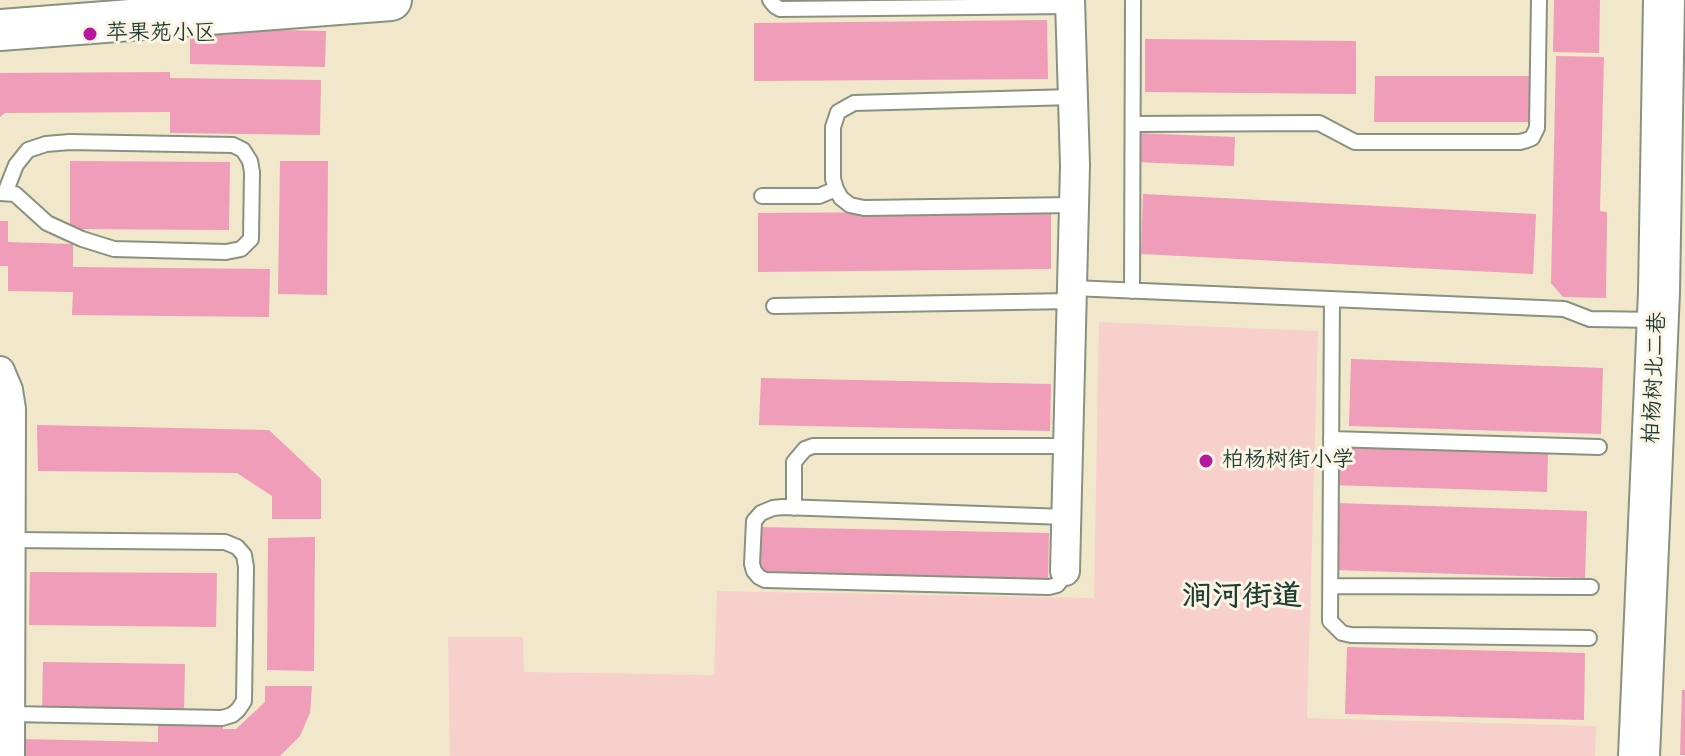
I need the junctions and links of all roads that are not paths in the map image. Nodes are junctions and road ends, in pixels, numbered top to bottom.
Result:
1 (166, 0) edge
2 (391, 0) edge
3 (770, 0) edge
4 (1133, 0) edge
5 (1539, 0) edge
6 (1664, 0) edge
7 (1676, 0) edge
8 (1070, 3) edge
9 (0, 14) edge
10 (0, 30) edge
11 (1073, 97) junction
12 (1133, 124) junction
13 (836, 189) junction
14 (2, 193) edge
15 (762, 196) dead end
16 (1074, 205) junction
17 (1132, 291) junction
18 (1072, 294) junction
19 (1332, 299) junction
20 (774, 306) dead end
21 (1658, 320) junction
22 (0, 371) edge
23 (1331, 439) junction
24 (1068, 446) junction
25 (1599, 447) dead end
26 (794, 508) junction
27 (1066, 517) junction
28 (7, 548) edge
29 (1065, 571) joint
30 (1331, 586) junction
31 (1591, 587) dead end
32 (1589, 638) dead end
33 (5, 674) edge
34 (10, 714) junction
35 (10, 756) edge
36 (1639, 756) edge
37 (1651, 756) edge

1 - 9 street
2 - 10 street
3 - 8 lane
4 - 12 lane
5 - 12 lane
6 - 21 street, 柏杨树北二巷
7 - 37 street, 柏杨树北二巷
8 - 11 street
11 - 13 lane
11 - 16 street
12 - 17 lane
13 - 15 lane
13 - 16 lane
14 - 14 lane
16 - 18 street
17 - 18 lane
17 - 19 lane
18 - 20 lane
18 - 24 street
19 - 21 lane
19 - 23 lane
21 - 36 street, 柏杨树北二巷
22 - 28 street
23 - 25 lane
23 - 30 lane
24 - 26 lane
24 - 27 street
26 - 27 lane
26 - 29 lane
27 - 29 street
28 - 33 street
28 - 34 lane
30 - 31 lane
30 - 32 lane
33 - 34 street
34 - 35 street

